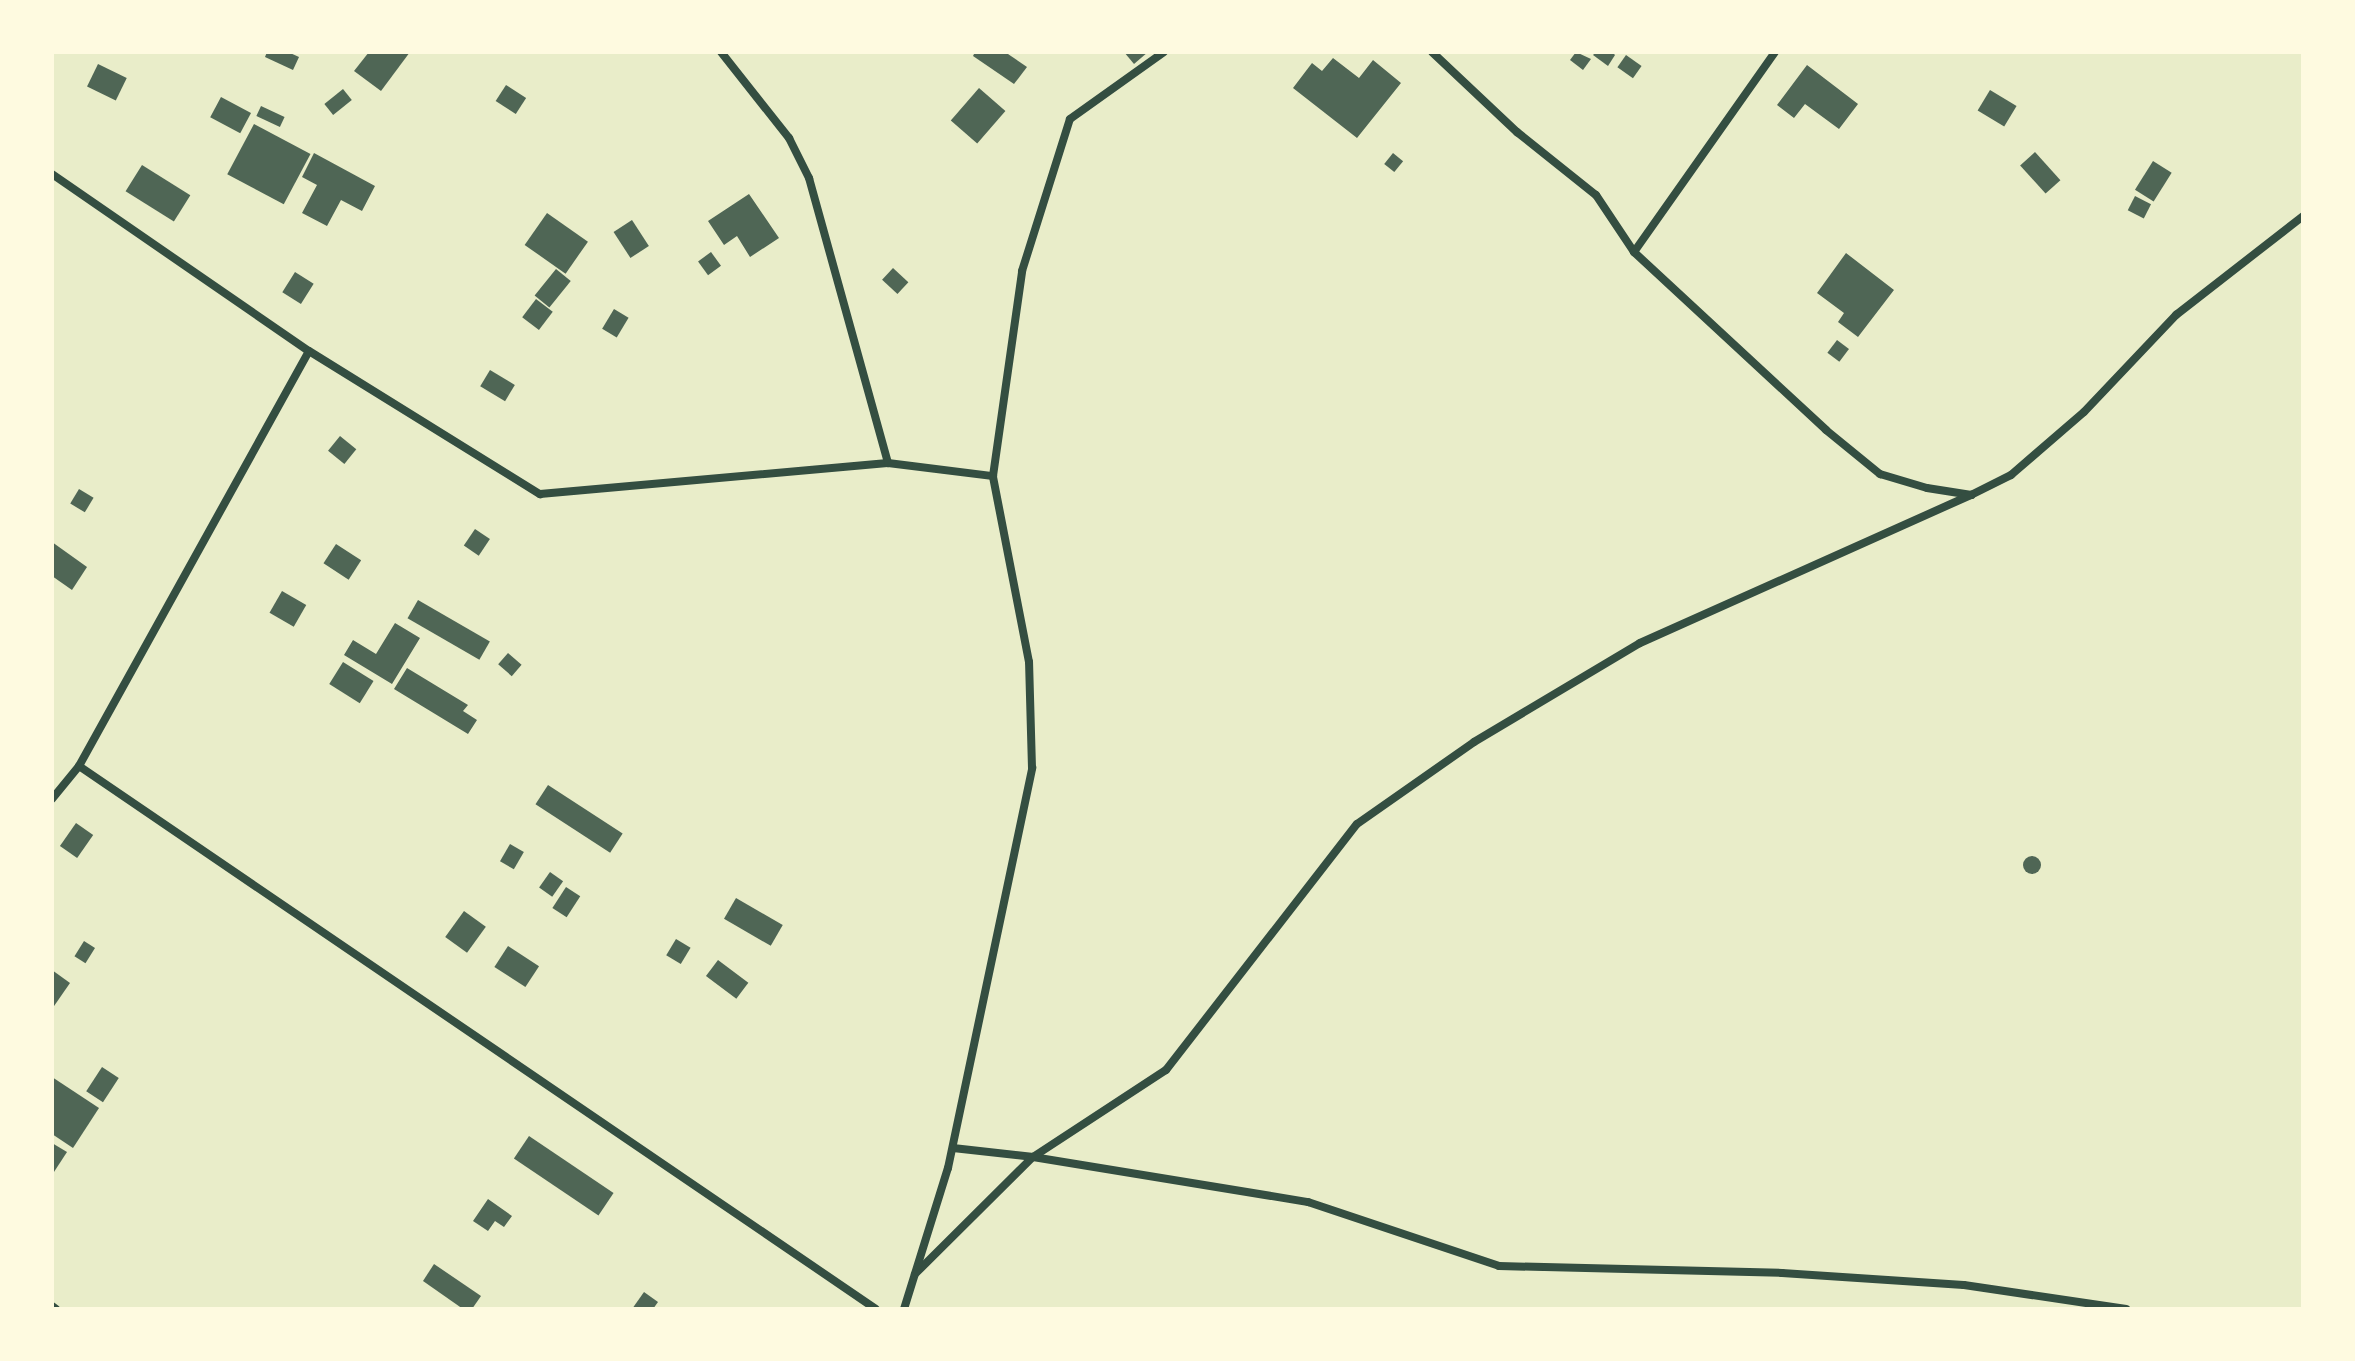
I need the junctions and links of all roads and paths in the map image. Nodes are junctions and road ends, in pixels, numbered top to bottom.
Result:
1 (721, 52) edge
2 (1164, 52) edge
3 (1432, 52) edge
4 (1775, 52) edge
5 (52, 174) edge
6 (2303, 216) edge
7 (1634, 252) junction
8 (309, 351) junction
9 (888, 463) junction
10 (993, 476) junction
11 (1971, 495) junction
12 (79, 766) junction
13 (52, 799) edge
14 (953, 1148) junction
15 (1033, 1157) junction
16 (915, 1274) junction
17 (876, 1309) edge
18 (904, 1309) edge
19 (2126, 1309) edge

1 - 9 street
2 - 10 street
3 - 7 street
4 - 7 street
5 - 8 street
6 - 11 street
7 - 11 street
8 - 9 street
8 - 12 street
9 - 10 street
10 - 14 street
11 - 15 street
12 - 13 street
12 - 17 street
14 - 15 street
14 - 16 street
15 - 16 street
15 - 19 street
16 - 18 street

